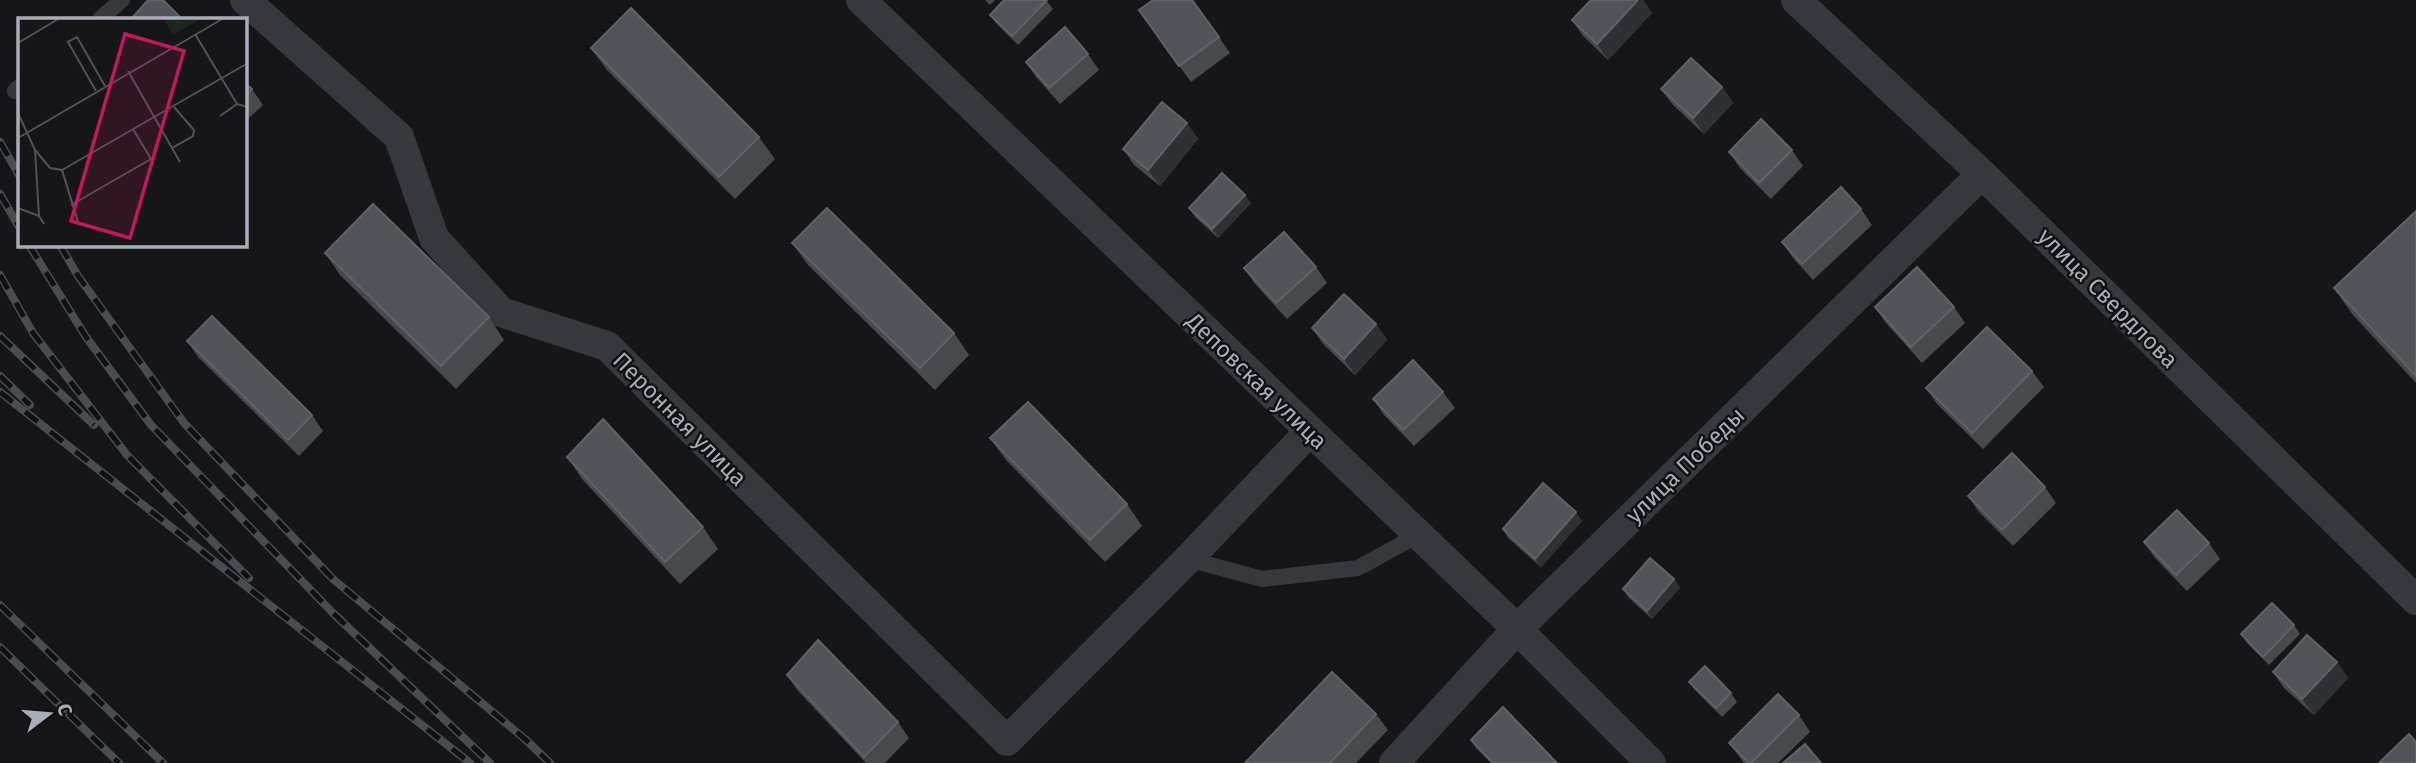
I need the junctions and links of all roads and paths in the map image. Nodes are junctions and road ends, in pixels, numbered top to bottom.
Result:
1 (122, 0) edge
2 (245, 0) edge
3 (861, 0) edge
4 (1796, 0) edge
5 (101, 18) edge
6 (1982, 174) junction
7 (1309, 432) junction
8 (1418, 535) junction
9 (1188, 559) junction
10 (2416, 600) edge
11 (1517, 629) junction
12 (1394, 763) edge
13 (1651, 763) edge

1 - 5 lane
2 - 9 street, Перонная улица
3 - 7 street, Деповская улица
4 - 6 street, улица Свердлова
6 - 10 street, улица Свердлова
6 - 11 street, улица Победы
7 - 8 street, Деповская улица
7 - 9 street
8 - 9 lane
8 - 11 street, Деповская улица
11 - 12 street, улица Победы
11 - 13 street, Деповская улица

